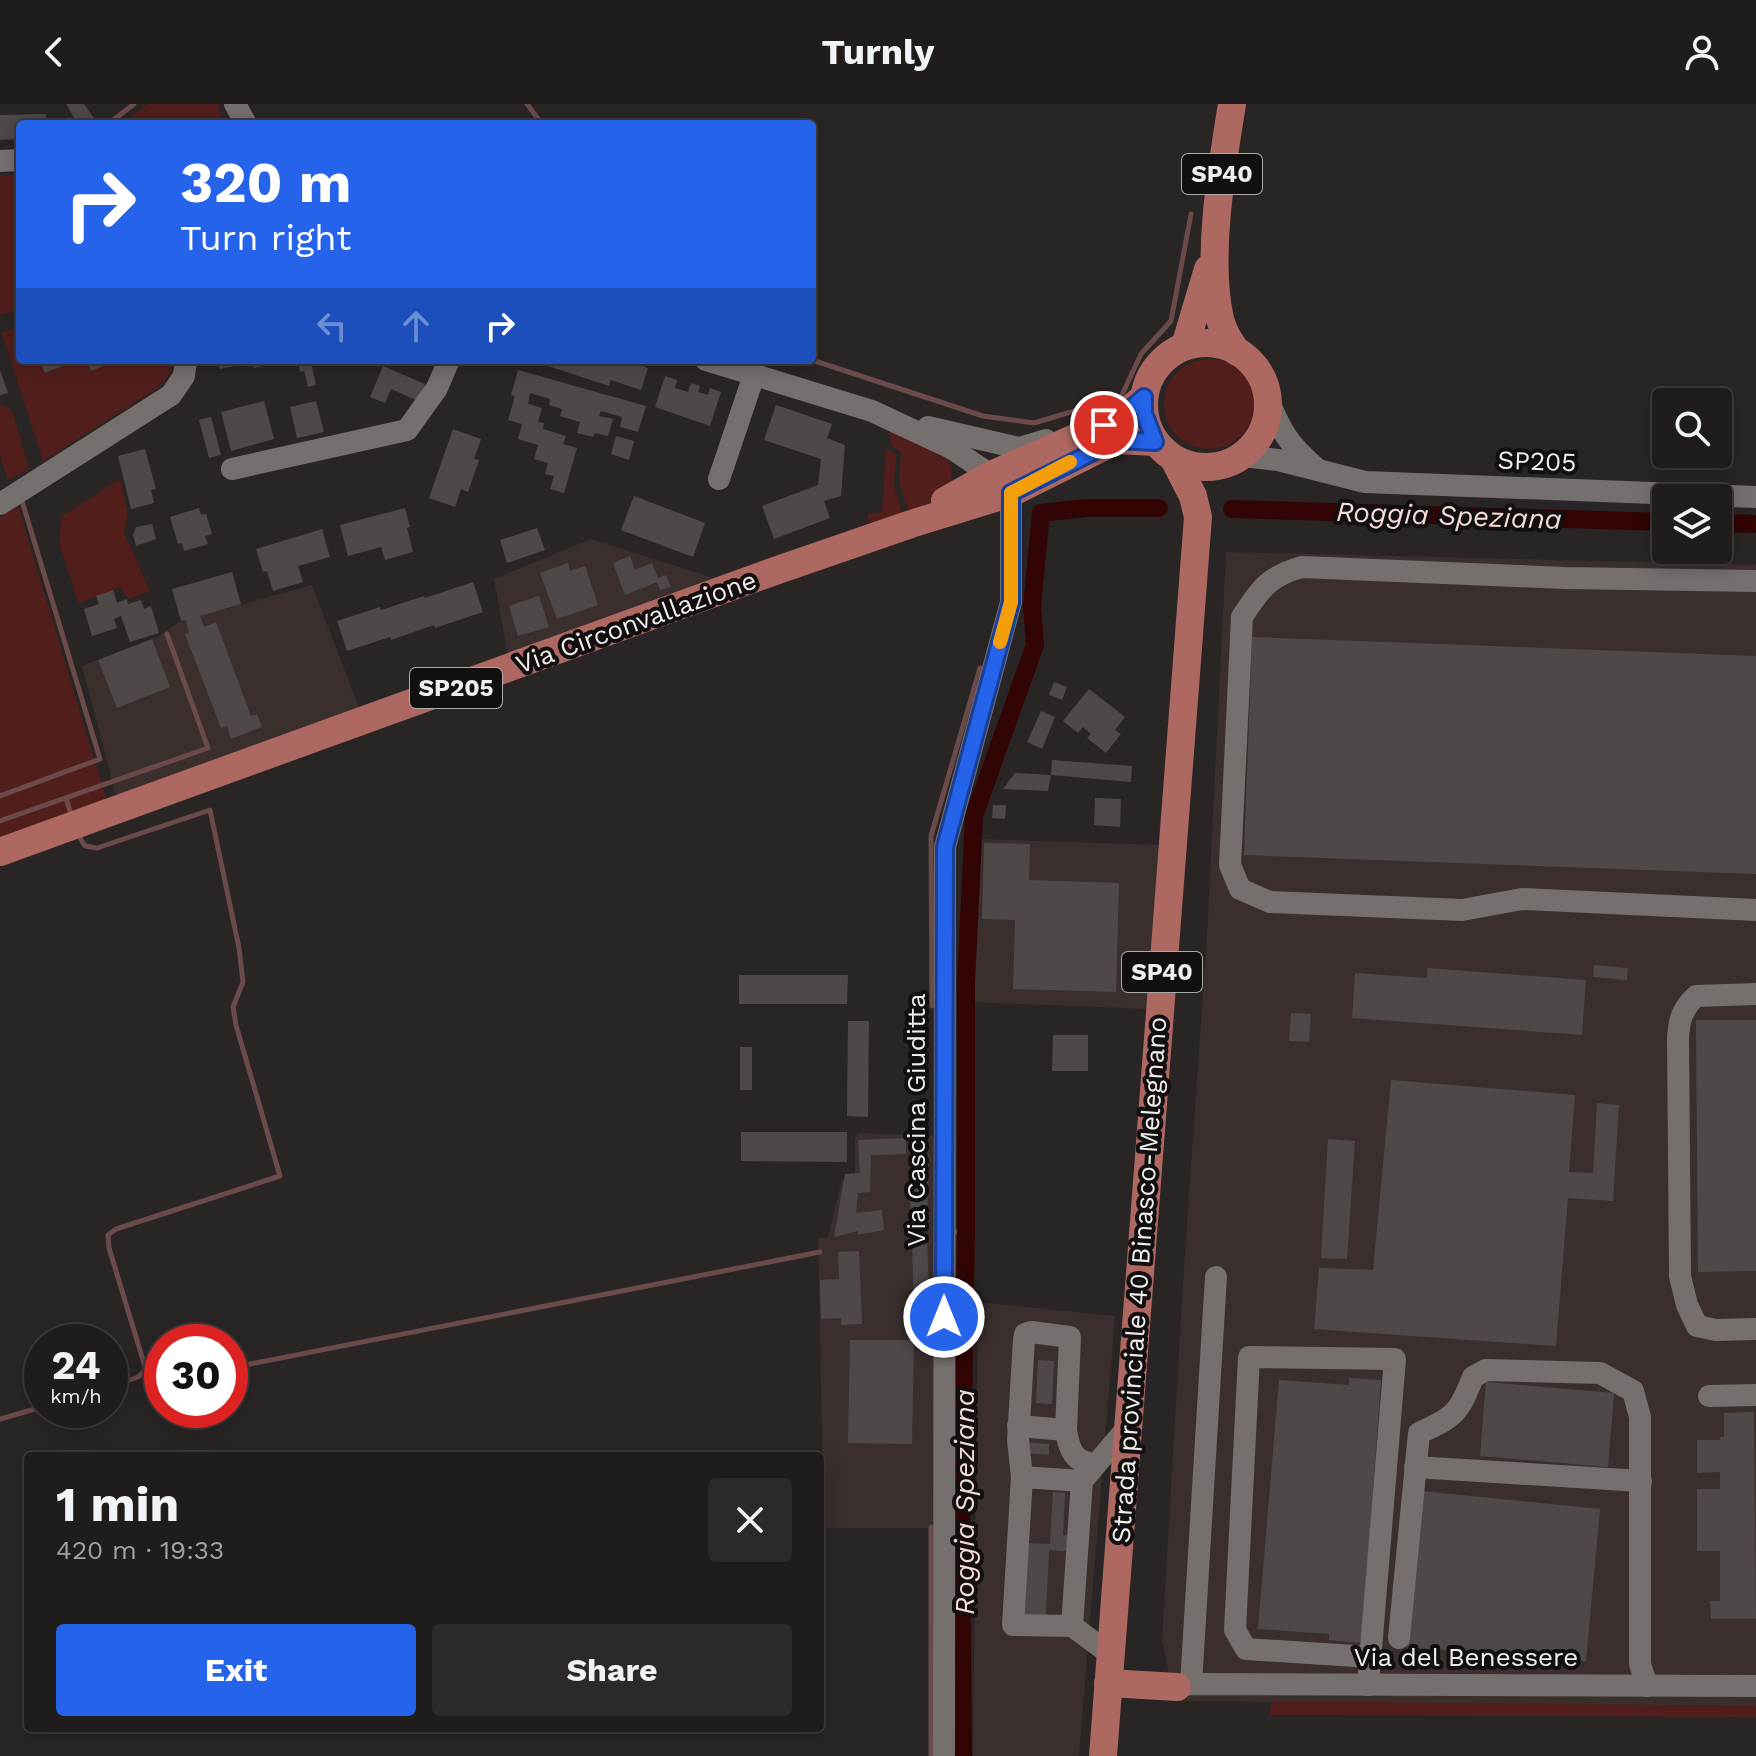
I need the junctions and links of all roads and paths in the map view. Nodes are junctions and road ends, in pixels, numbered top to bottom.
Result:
1 (1232, 104) edge
2 (1215, 245) junction
3 (1185, 346) junction
4 (1237, 352) junction
5 (186, 364) edge
6 (447, 364) edge
7 (719, 364) edge
8 (754, 375) junction
9 (1144, 397) junction
10 (1267, 397) junction
11 (888, 417) junction
12 (1111, 432) junction
13 (951, 448) junction
14 (1164, 450) junction
15 (1234, 460) junction
16 (1317, 468) junction
17 (232, 469) dead end
18 (719, 479) dead end
19 (1001, 484) junction
20 (1756, 497) edge
21 (948, 499) junction
22 (0, 504) edge
23 (1198, 517) junction
24 (911, 524) junction
25 (1756, 581) edge
26 (0, 852) edge
27 (1756, 910) edge
28 (1756, 994) edge
29 (1216, 1277) dead end
30 (1756, 1329) edge
31 (1756, 1395) edge
32 (1709, 1396) dead end
33 (1018, 1426) junction
34 (1127, 1428) junction
35 (1066, 1430) junction
36 (1415, 1467) junction
37 (1089, 1472) junction
38 (1022, 1477) junction
39 (1641, 1481) junction
40 (1072, 1626) junction
41 (1399, 1638) dead end
42 (1110, 1654) junction
43 (1370, 1657) junction
44 (1108, 1683) junction
45 (1368, 1685) junction
46 (1184, 1686) junction
47 (1647, 1686) junction
48 (1756, 1686) edge
49 (944, 1756) edge
50 (1103, 1756) edge

1 - 2 main road, SP40
2 - 3 main road, SP40
2 - 4 main road, SP40
3 - 4 main road
3 - 9 main road
4 - 10 main road, SP40
5 - 22 street
6 - 17 street
7 - 8 street
8 - 11 street
8 - 18 street
9 - 12 main road, SP205
9 - 14 main road, Strada provinciale 40 Binasco-Melegnano / SP40
10 - 15 main road, Strada provinciale 40 Binasco-Melegnano / SP40
10 - 16 street
11 - 12 street
11 - 13 street
12 - 14 main road, SP205
12 - 19 main road, SP205
13 - 19 street
13 - 21 street
14 - 15 main road
14 - 23 main road, Strada provinciale 40 Binasco-Melegnano / SP40
15 - 16 street, SP205
15 - 23 main road, Strada provinciale 40 Binasco-Melegnano / SP40
16 - 20 street, SP205
19 - 21 main road, SP205
19 - 24 main road, SP205
19 - 49 street, Via Cascina Giuditta
21 - 24 main road, SP205
23 - 34 main road, Strada provinciale 40 Binasco-Melegnano / SP40
24 - 26 main road, Via Circonvallazione / SP205
25 - 27 street
28 - 30 street
29 - 46 street
31 - 32 street
33 - 35 street
33 - 35 street
33 - 38 street
34 - 37 street
34 - 42 main road, Strada provinciale 40 Binasco-Melegnano / SP40
35 - 37 street
36 - 39 street
36 - 39 street
36 - 41 street
37 - 38 street
37 - 40 street
38 - 40 street
39 - 47 street
40 - 42 street
42 - 44 main road, Strada provinciale 40 Binasco-Melegnano / SP40
43 - 43 street
43 - 45 street
44 - 46 main road
44 - 50 main road, Strada provinciale 40 Binasco-Melegnano / SP40
45 - 46 street, Via del Benessere
45 - 47 street, Via del Benessere
47 - 48 street, Via del Benessere

